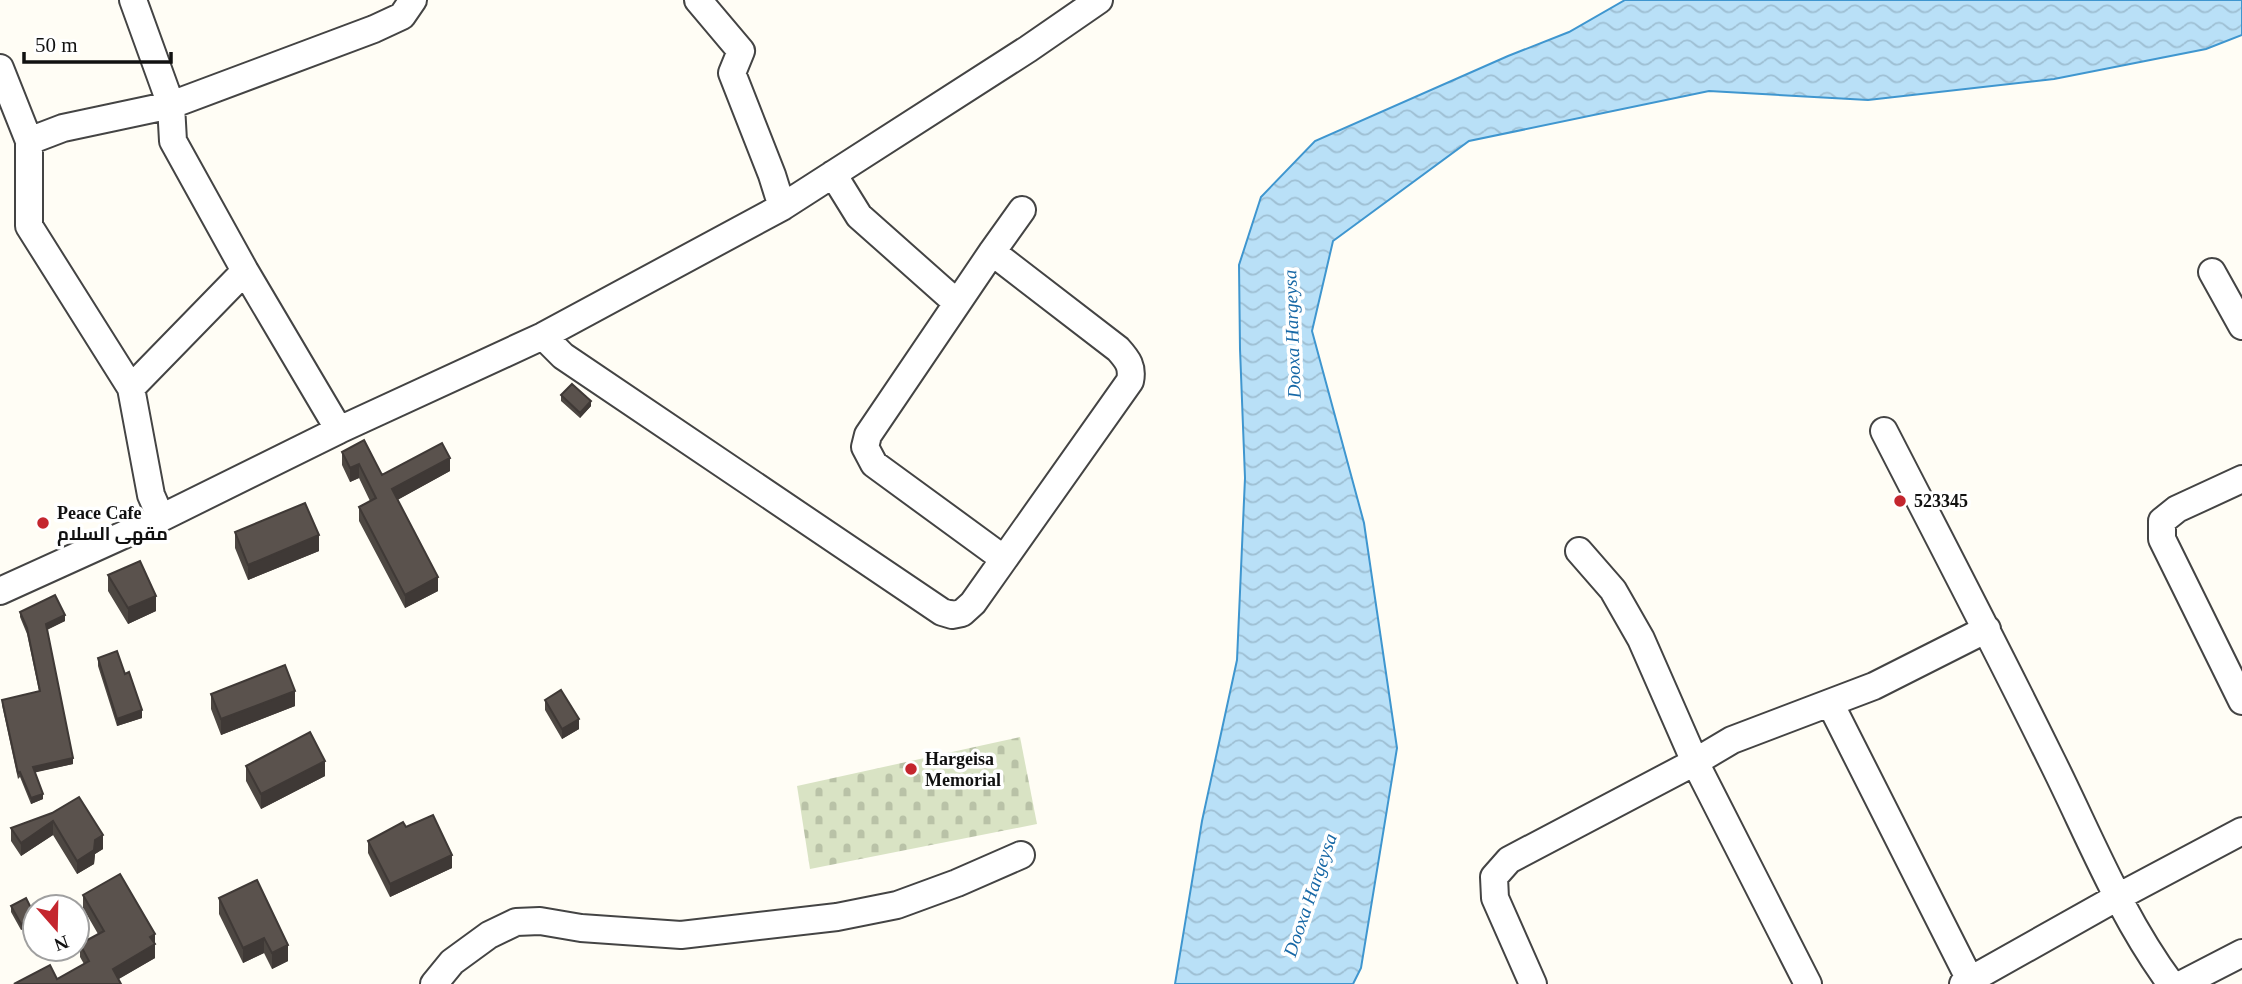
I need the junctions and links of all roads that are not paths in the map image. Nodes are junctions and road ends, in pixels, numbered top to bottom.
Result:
1 (133, 0) edge
2 (413, 0) edge
3 (698, 0) edge
4 (1099, 0) edge
5 (0, 68) edge
6 (171, 106) junction
7 (29, 141) junction
8 (833, 174) junction
9 (782, 207) junction
10 (1022, 210) dead end
11 (992, 252) junction
12 (245, 271) junction
13 (2212, 272) dead end
14 (957, 303) junction
15 (2242, 326) edge
16 (543, 336) junction
17 (131, 388) junction
18 (339, 430) junction
19 (1884, 431) dead end
20 (2242, 479) edge
21 (162, 518) junction
22 (1579, 551) dead end
23 (1004, 559) junction
24 (0, 591) edge
25 (1987, 629) junction
26 (2242, 702) edge
27 (1830, 703) junction
28 (1695, 762) junction
29 (2242, 831) edge
30 (1021, 855) dead end
31 (2116, 898) junction
32 (2242, 953) edge
33 (1968, 983) edge
34 (434, 984) edge
35 (1533, 984) edge
36 (1808, 984) edge
37 (2171, 984) edge
38 (2182, 984) edge

1 - 6 street
2 - 6 street
3 - 9 street
4 - 8 street
5 - 7 street
6 - 7 street
6 - 12 street
7 - 17 street
8 - 9 street
8 - 14 street
9 - 16 street
10 - 11 street
11 - 14 street
11 - 23 street
12 - 17 street
12 - 18 street
13 - 15 street
14 - 23 street
16 - 18 street
16 - 23 street
17 - 21 street
18 - 21 street
19 - 25 street
20 - 26 street
21 - 24 street
22 - 28 street
25 - 27 street
25 - 31 street
27 - 28 street
27 - 33 street
28 - 35 street
28 - 36 street
29 - 31 street
30 - 34 street
31 - 33 street
31 - 37 street
32 - 38 street

